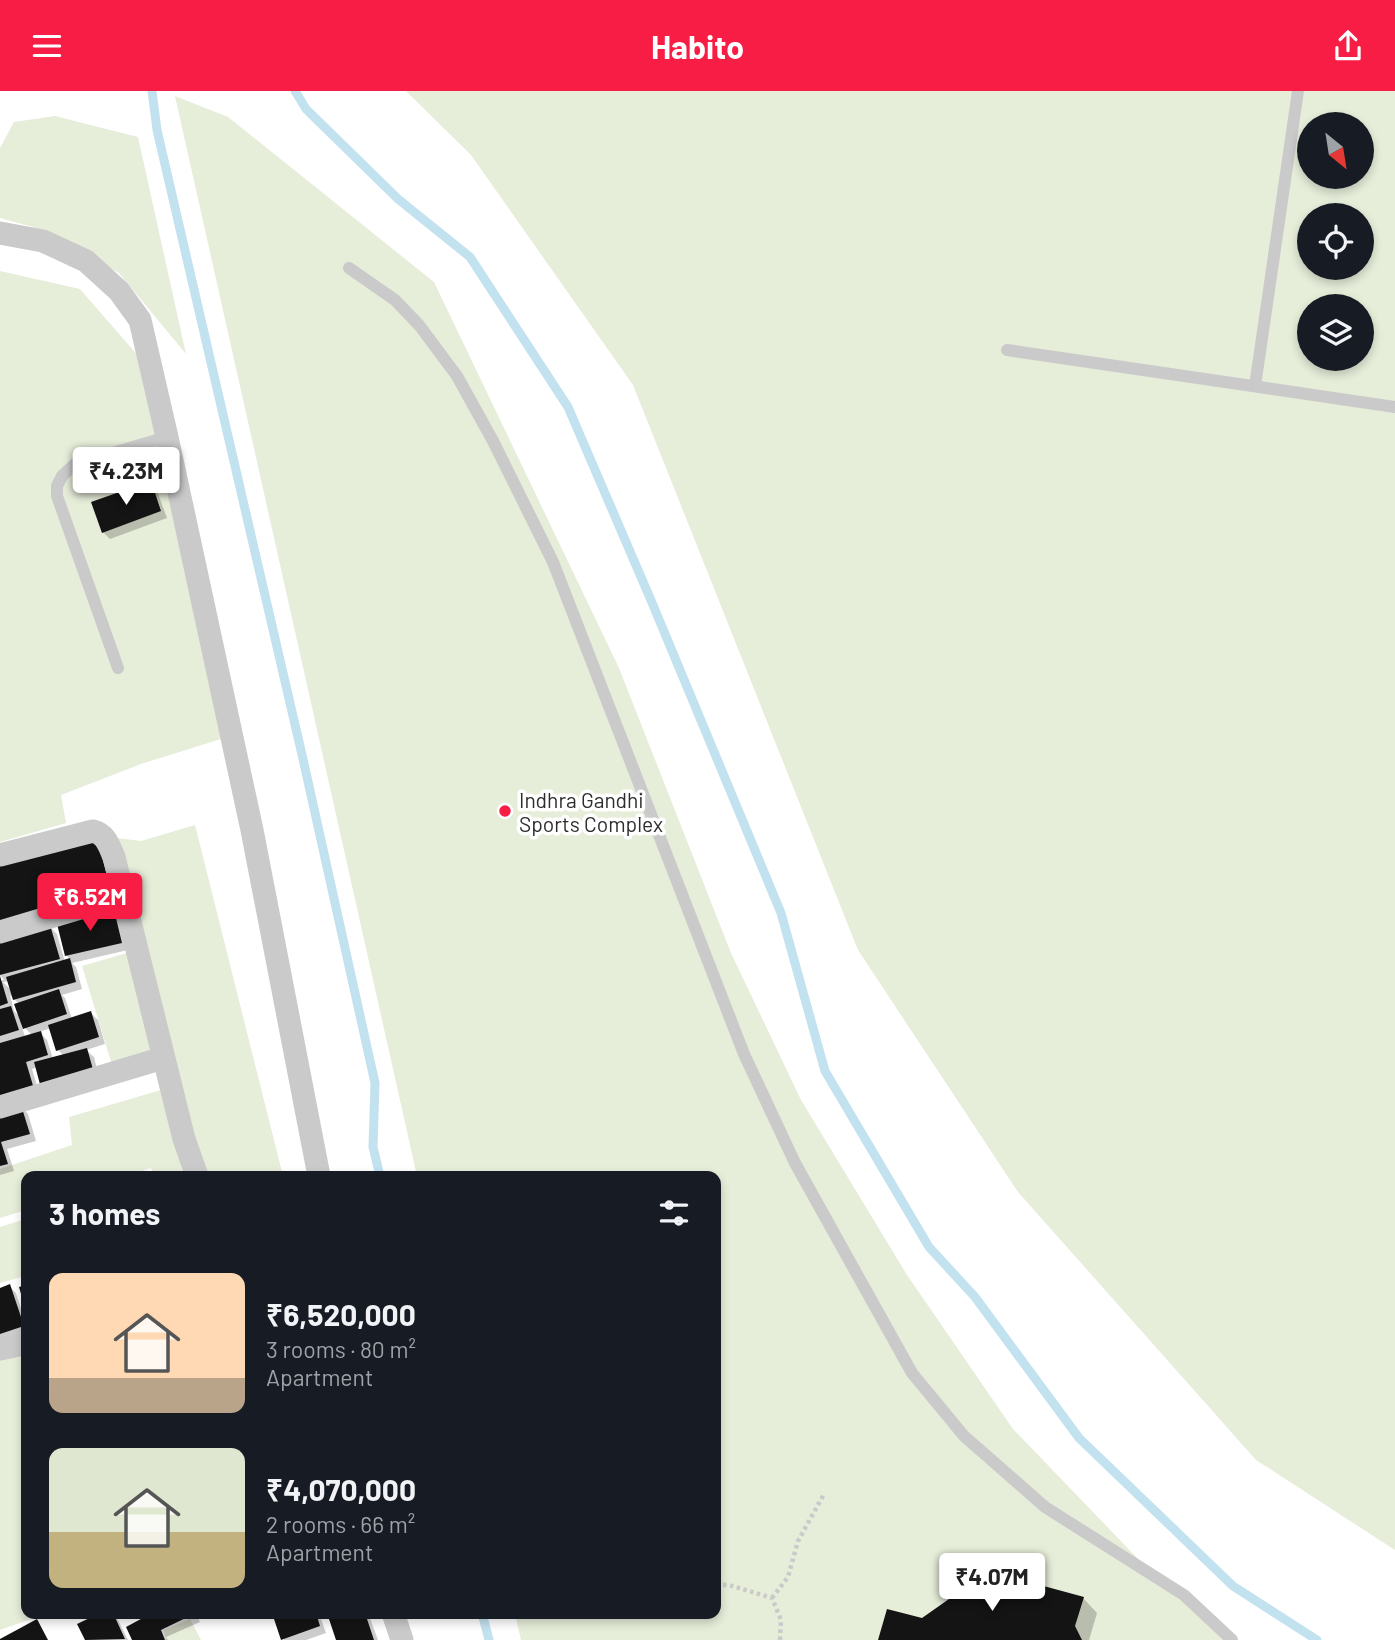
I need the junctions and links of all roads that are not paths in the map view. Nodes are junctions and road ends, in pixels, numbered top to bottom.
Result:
1 (1298, 91) edge
2 (0, 233) edge
3 (349, 268) dead end
4 (1007, 350) dead end
5 (1255, 386) junction
6 (1395, 407) edge
7 (167, 437) junction
8 (118, 668) dead end
9 (0, 855) edge
10 (124, 895) junction
11 (0, 932) edge
12 (163, 1058) junction
13 (0, 1107) edge
14 (195, 1171) edge
15 (318, 1171) edge
16 (21, 1346) edge
17 (0, 1349) edge
18 (395, 1619) edge
19 (402, 1640) edge
20 (1232, 1640) edge

1 - 5 lane
2 - 7 street
3 - 20 lane
4 - 5 lane
5 - 6 lane
7 - 8 lane
7 - 15 street
9 - 10 street
10 - 11 street
10 - 12 street
12 - 13 street
12 - 14 street
16 - 17 street
18 - 19 street

